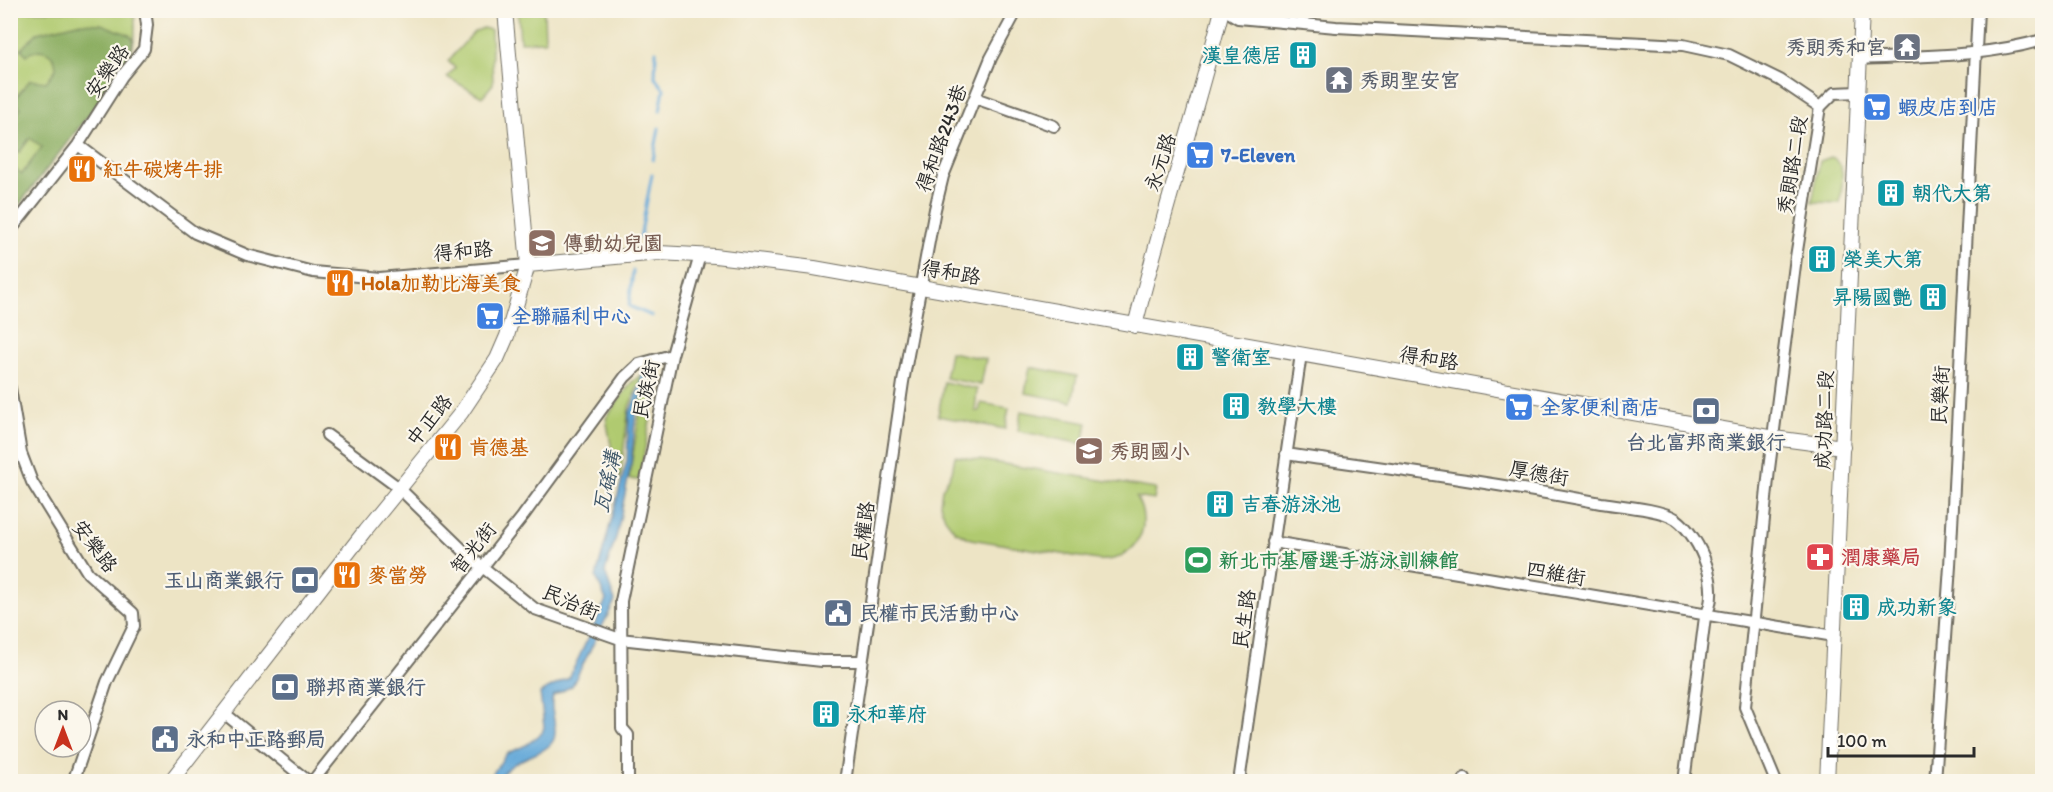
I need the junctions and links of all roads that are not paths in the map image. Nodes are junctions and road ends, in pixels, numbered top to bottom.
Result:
1 (145, 10) edge
2 (505, 10) edge
3 (1017, 10) edge
4 (1224, 10) edge
5 (1862, 10) edge
6 (1978, 10) edge
7 (2043, 40) edge
8 (1976, 52) junction
9 (1861, 59) junction
10 (1859, 92) junction
11 (975, 98) junction
12 (1820, 107) junction
13 (1054, 126) dead end
14 (78, 145) junction
15 (10, 231) edge
16 (700, 255) junction
17 (528, 265) junction
18 (919, 286) junction
19 (1135, 326) junction
20 (1301, 354) junction
21 (672, 355) junction
22 (10, 388) edge
23 (327, 435) dead end
24 (1774, 438) junction
25 (1843, 447) junction
26 (1286, 454) junction
27 (399, 489) junction
28 (1273, 542) junction
29 (481, 566) junction
30 (1705, 616) junction
31 (1754, 623) junction
32 (1834, 636) junction
33 (620, 639) junction
34 (862, 661) junction
35 (224, 713) junction
36 (73, 782) edge
37 (170, 782) edge
38 (310, 782) edge
39 (628, 782) edge
40 (845, 782) edge
41 (1239, 782) edge
42 (1684, 782) edge
43 (1776, 782) edge
44 (1827, 782) edge
45 (1935, 782) edge

1 - 14 street, 安樂路
2 - 17 street, 中正路
3 - 11 street, 得和路243巷
4 - 12 street, 秀朗路二段
4 - 19 street, 永元路
5 - 9 street, 成功路二段
6 - 8 street, 民樂街
7 - 8 street
8 - 9 street
8 - 45 street, 民樂街
9 - 10 street, 成功路二段
10 - 12 street
10 - 25 street, 成功路二段
11 - 13 street
11 - 18 street, 得和路243巷
12 - 24 street, 秀朗路二段
14 - 15 street, 安樂路
14 - 17 street, 得和路
16 - 17 street, 得和路
16 - 18 street, 得和路
16 - 21 street, 民族街
17 - 27 street, 中正路
18 - 19 street, 得和路
18 - 34 street, 民權路
19 - 20 street, 得和路
20 - 24 street, 得和路
20 - 26 street, 民生路
21 - 29 street, 智光街
21 - 33 street, 民族街
22 - 36 street, 安樂路
23 - 27 street, 民治街
24 - 25 street, 得和路
24 - 31 street, 秀朗路二段
25 - 32 street, 成功路二段
26 - 28 street, 民生路
26 - 30 street, 厚德街
27 - 29 street, 民治街
27 - 35 street, 中正路
28 - 30 street, 四維街
28 - 41 street, 民生路
29 - 33 street, 民治街
29 - 38 street, 智光街
30 - 31 street, 四維街
30 - 42 street, 厚德街
31 - 32 street, 四維街
31 - 43 street, 秀朗路二段
32 - 44 street, 成功路二段
33 - 34 street, 民治街
33 - 39 street, 民族街
34 - 40 street, 民權路
35 - 37 street, 中正路
35 - 38 street

